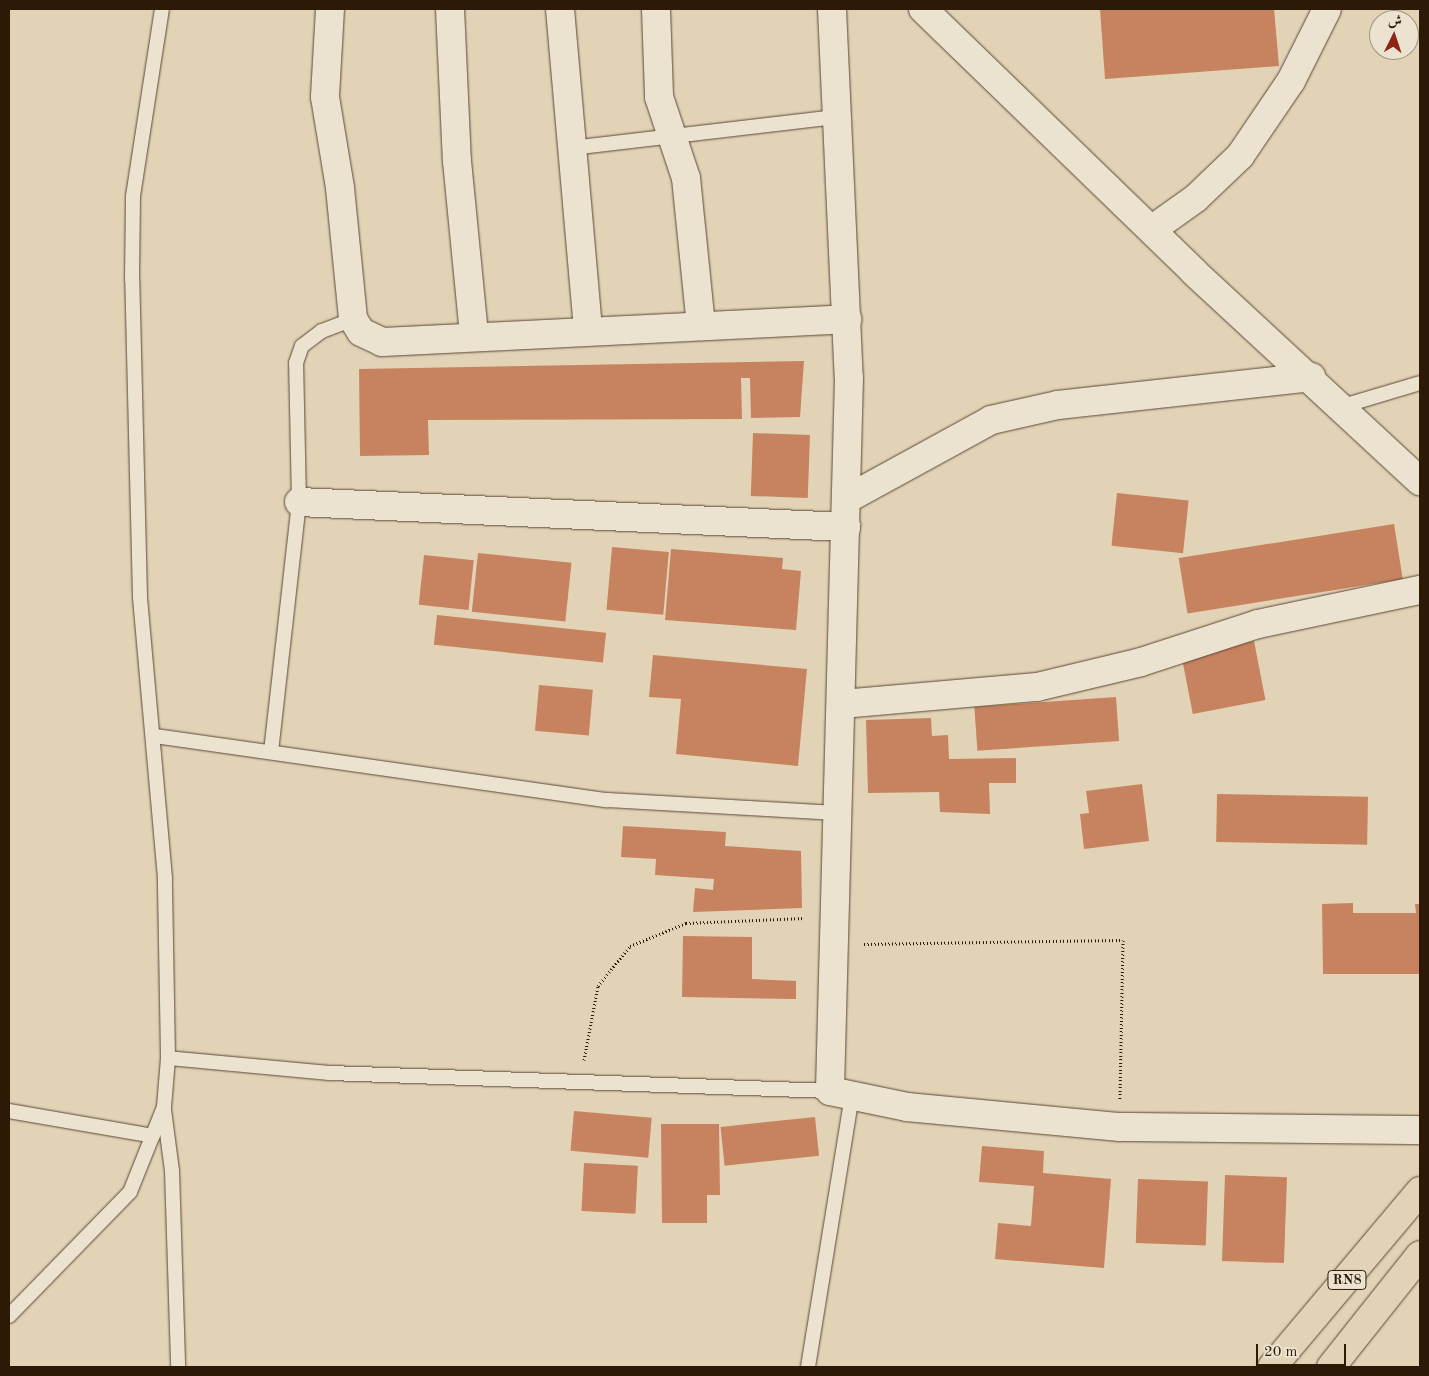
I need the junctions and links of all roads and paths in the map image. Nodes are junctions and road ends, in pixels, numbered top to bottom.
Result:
1 (162, 9) edge
2 (330, 9) edge
3 (450, 9) edge
4 (560, 9) edge
5 (656, 9) edge
6 (832, 9) edge
7 (923, 9) edge
8 (1327, 9) edge
9 (837, 117) junction
10 (674, 138) junction
11 (572, 148) junction
12 (1154, 228) junction
13 (353, 319) junction
14 (847, 319) junction
15 (701, 326) junction
16 (588, 331) junction
17 (474, 335) junction
18 (1311, 377) junction
19 (1420, 382) edge
20 (1343, 406) junction
21 (1420, 481) edge
22 (847, 499) junction
23 (299, 502) junction
24 (846, 527) junction
25 (1420, 590) edge
26 (842, 704) junction
27 (155, 736) junction
28 (271, 752) junction
29 (839, 812) junction
30 (836, 931) junction
31 (168, 1058) junction
32 (580, 1081) junction
33 (841, 1092) junction
34 (164, 1107) junction
35 (9, 1111) edge
36 (1120, 1128) junction
37 (1420, 1130) edge
38 (153, 1136) junction
39 (1420, 1191) edge
40 (1420, 1255) edge
41 (9, 1316) edge
42 (178, 1367) edge
43 (808, 1367) edge
44 (1272, 1367) edge
45 (1331, 1367) edge

1 - 27 lane
2 - 13 street
3 - 17 street
4 - 11 street
5 - 10 street
6 - 9 street
7 - 12 street
8 - 12 street
9 - 10 lane
9 - 14 street
10 - 11 lane
10 - 15 street
11 - 16 street
12 - 18 street
13 - 17 street
13 - 23 lane
14 - 15 street
14 - 22 street
15 - 16 street
16 - 17 street
18 - 20 street
18 - 22 street
19 - 20 lane
20 - 21 street
22 - 24 street
23 - 24 street
23 - 28 lane
24 - 26 street
25 - 26 street
26 - 29 street
27 - 28 lane
27 - 31 lane
28 - 29 lane
29 - 30 street
30 - 32 path
30 - 33 street
30 - 36 path
31 - 32 lane
31 - 34 lane
32 - 33 lane
33 - 36 street
33 - 43 lane
34 - 38 lane
34 - 42 lane
35 - 38 lane
36 - 37 street
38 - 41 lane
39 - 44 highway, RN8
40 - 45 highway, RN8

